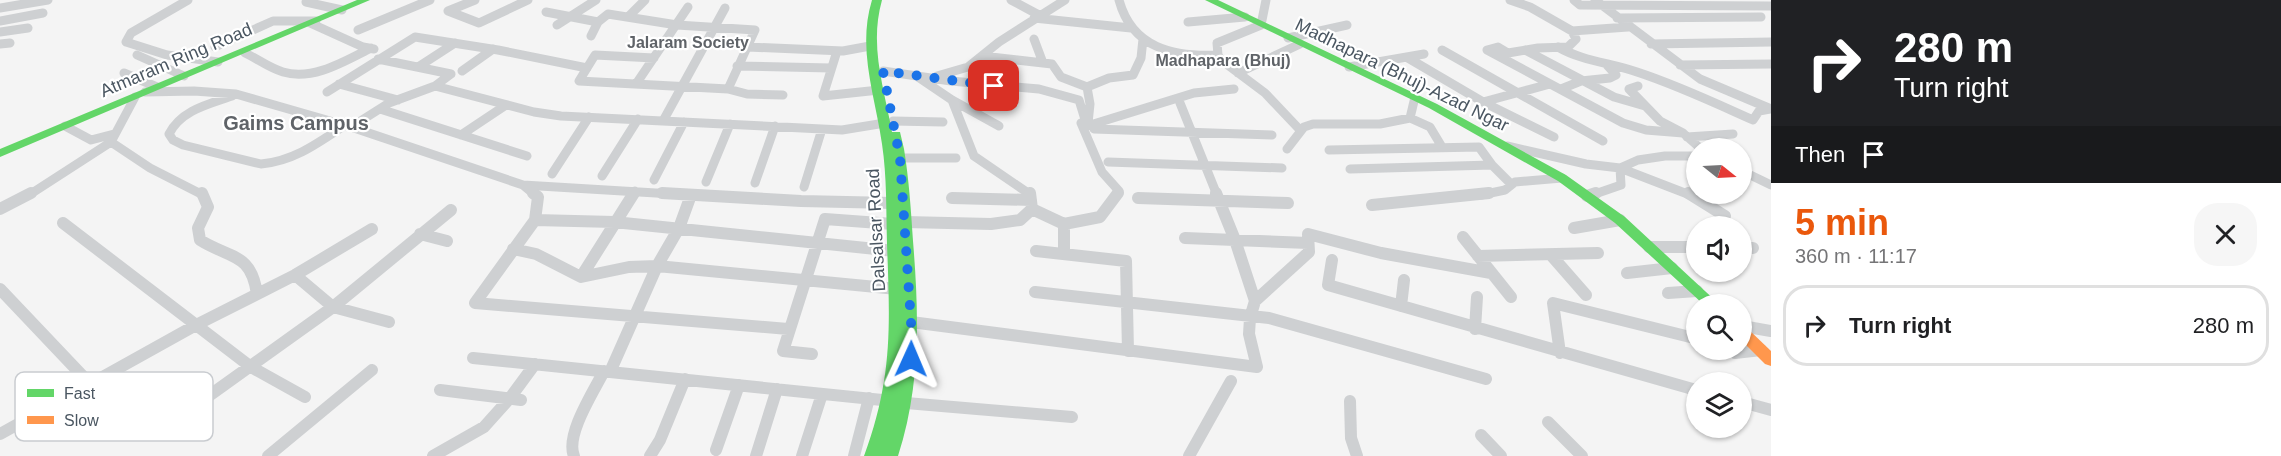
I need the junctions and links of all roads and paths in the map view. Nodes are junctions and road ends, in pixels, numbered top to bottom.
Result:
1 (48, 0) edge
2 (188, 0) edge
3 (365, 0) edge
4 (430, 0) edge
5 (475, 0) edge
6 (528, 0) edge
7 (596, 0) edge
8 (645, 0) edge
9 (877, 0) edge
10 (885, 0) edge
11 (1011, 0) edge
12 (1065, 0) edge
13 (1119, 0) edge
14 (1210, 0) edge
15 (1266, 0) edge
16 (1510, 0) edge
17 (1574, 0) edge
18 (1661, 0) edge
19 (1733, 0) edge
20 (25, 2) edge
21 (306, 2) dead end
22 (1598, 3) edge
23 (1669, 6) junction
24 (1743, 6) junction
25 (1771, 6) edge
26 (688, 7) dead end
27 (0, 8) edge
28 (725, 8) dead end
29 (342, 10) junction
30 (546, 12) dead end
31 (43, 13) dead end
32 (572, 16) junction
33 (629, 16) junction
34 (1037, 17) junction
35 (1245, 17) junction
36 (1761, 17) junction
37 (1617, 18) junction
38 (2, 22) edge
39 (313, 22) junction
40 (598, 22) junction
41 (1188, 22) dead end
42 (1771, 24) edge
43 (557, 25) dead end
44 (1261, 25) junction
45 (1347, 25) dead end
46 (677, 26) junction
47 (1628, 27) junction
48 (28, 28) dead end
49 (1131, 28) junction
50 (713, 29) junction
51 (358, 30) dead end
52 (1572, 31) junction
53 (0, 32) edge
54 (591, 36) dead end
55 (1034, 39) dead end
56 (1143, 39) junction
57 (1294, 41) junction
58 (1771, 42) edge
59 (10, 43) dead end
60 (455, 43) junction
61 (0, 44) edge
62 (1651, 44) junction
63 (870, 46) junction
64 (215, 47) dead end
65 (748, 47) junction
66 (1558, 47) junction
67 (371, 48) junction
68 (493, 49) junction
69 (1442, 50) dead end
70 (1525, 50) junction
71 (837, 51) junction
72 (389, 52) junction
73 (245, 53) dead end
74 (1424, 54) dead end
75 (137, 55) dead end
76 (1218, 55) junction
77 (982, 56) junction
78 (654, 58) junction
79 (1408, 58) junction
80 (378, 59) junction
81 (218, 62) junction
82 (1604, 62) junction
83 (1043, 63) junction
84 (1771, 64) edge
85 (1680, 65) junction
86 (737, 66) junction
87 (418, 67) junction
88 (1349, 67) junction
89 (587, 68) junction
90 (831, 68) junction
91 (462, 71) dead end
92 (883, 71) junction
93 (1238, 73) junction
94 (124, 74) dead end
95 (916, 75) junction
96 (184, 76) junction
97 (1070, 81) junction
98 (1581, 81) junction
99 (339, 84) junction
100 (636, 84) junction
101 (1550, 84) junction
102 (435, 86) junction
103 (683, 86) junction
104 (1638, 86) dead end
105 (1087, 87) junction
106 (728, 89) junction
107 (1234, 89) dead end
108 (879, 90) junction
109 (1561, 90) junction
110 (146, 92) junction
111 (327, 92) dead end
112 (236, 94) junction
113 (1518, 94) junction
114 (783, 95) dead end
115 (1415, 98) junction
116 (398, 100) junction
117 (952, 100) junction
118 (1079, 100) junction
119 (1483, 102) junction
120 (1180, 103) dead end
121 (506, 105) junction
122 (1645, 106) junction
123 (380, 109) junction
124 (1770, 109) edge
125 (589, 117) junction
126 (1410, 118) junction
127 (638, 119) junction
128 (663, 121) junction
129 (684, 122) junction
130 (889, 122) junction
131 (943, 122) dead end
132 (730, 124) junction
133 (65, 126) junction
134 (348, 126) junction
135 (775, 126) junction
136 (999, 126) dead end
137 (1090, 128) junction
138 (822, 129) junction
139 (1301, 131) junction
140 (1192, 133) junction
141 (1733, 134) dead end
142 (461, 135) junction
143 (1272, 135) dead end
144 (1685, 135) junction
145 (1554, 137) dead end
146 (113, 138) junction
147 (1688, 138) edge
148 (1603, 141) dead end
149 (1504, 145) junction
150 (1442, 147) junction
151 (1287, 149) dead end
152 (1329, 150) dead end
153 (0, 153) edge
154 (527, 156) dead end
155 (1686, 156) edge
156 (900, 158) junction
157 (956, 158) dead end
158 (1107, 162) dead end
159 (1205, 165) junction
160 (1492, 165) junction
161 (1282, 168) dead end
162 (1620, 168) junction
163 (1350, 169) dead end
164 (552, 174) dead end
165 (602, 176) dead end
166 (1752, 176) edge
167 (1562, 178) junction
168 (654, 180) dead end
169 (706, 182) dead end
170 (755, 183) dead end
171 (1511, 184) junction
172 (523, 185) junction
173 (1771, 185) edge
174 (804, 187) dead end
175 (635, 192) junction
176 (691, 195) junction
177 (1587, 196) junction
178 (951, 198) dead end
179 (1138, 198) dead end
180 (1219, 201) junction
181 (892, 203) junction
182 (1288, 203) dead end
183 (1032, 205) junction
184 (1372, 205) dead end
185 (0, 210) edge
186 (451, 210) dead end
187 (1725, 216) dead end
188 (535, 220) junction
189 (1620, 220) junction
190 (614, 222) junction
191 (63, 223) dead end
192 (899, 223) junction
193 (1064, 224) junction
194 (678, 228) junction
195 (1574, 228) dead end
196 (372, 229) dead end
197 (420, 234) junction
198 (1463, 237) dead end
199 (1185, 238) dead end
200 (1235, 240) junction
201 (447, 241) dead end
202 (819, 242) junction
203 (1308, 243) junction
204 (1649, 247) junction
205 (1686, 247) edge
206 (513, 249) junction
207 (895, 251) junction
208 (1036, 251) dead end
209 (1064, 254) junction
210 (1598, 254) dead end
211 (1551, 255) junction
212 (1478, 256) junction
213 (1332, 260) dead end
214 (657, 266) junction
215 (1672, 268) junction
216 (1491, 273) junction
217 (1627, 273) dead end
218 (294, 275) junction
219 (581, 277) junction
220 (807, 280) junction
221 (1404, 280) dead end
222 (0, 289) edge
223 (897, 289) junction
224 (1697, 291) junction
225 (1035, 292) dead end
226 (1668, 293) dead end
227 (257, 294) junction
228 (1700, 294) edge
229 (1586, 295) dead end
230 (1477, 297) dead end
231 (1511, 297) dead end
232 (1256, 301) junction
233 (1129, 302) junction
234 (1401, 306) junction
235 (333, 307) junction
236 (636, 316) junction
237 (1248, 317) junction
238 (389, 322) dead end
239 (911, 322) junction
240 (196, 325) junction
241 (1752, 328) edge
242 (788, 329) junction
243 (1475, 329) junction
244 (1771, 332) edge
245 (1686, 336) edge
246 (1752, 341) edge
247 (1128, 351) junction
248 (1560, 353) junction
249 (812, 354) dead end
250 (1752, 355) edge
251 (1768, 356) edge
252 (473, 358) dead end
253 (535, 364) junction
254 (251, 367) junction
255 (372, 370) dead end
256 (607, 371) junction
257 (80, 372) edge
258 (112, 372) edge
259 (685, 379) junction
260 (1486, 379) dead end
261 (1231, 381) dead end
262 (739, 385) junction
263 (1686, 387) edge
264 (777, 389) junction
265 (440, 390) dead end
266 (213, 393) edge
267 (822, 394) junction
268 (305, 397) dead end
269 (869, 398) junction
270 (516, 399) junction
271 (1350, 401) dead end
272 (899, 402) junction
273 (1752, 405) edge
274 (1771, 410) edge
275 (1072, 417) dead end
276 (1548, 422) dead end
277 (15, 426) edge
278 (0, 434) edge
279 (1481, 435) dead end
280 (716, 450) dead end
281 (268, 456) edge
282 (433, 456) edge
283 (574, 456) edge
284 (650, 456) edge
285 (756, 456) edge
286 (801, 456) edge
287 (854, 456) edge
288 (873, 456) edge
289 (889, 456) edge
290 (1189, 456) edge
291 (1357, 456) edge
292 (1501, 456) edge
293 (1582, 456) edge

1 - 20 street
2 - 81 street
3 - 29 main road, Atmaram Ring Road
4 - 51 street
5 - 6 street
7 - 32 street
8 - 33 street
9 - 63 main road, Dalsalsar Road
10 - 92 main road, Dalsalsar Road
11 - 34 street
12 - 34 street
13 - 49 street
14 - 35 main road, Madhapara (Bhuj)-Azad Ngar
15 - 44 street
16 - 52 street
17 - 22 street
18 - 23 street
19 - 24 street
20 - 27 street
20 - 38 street
21 - 29 street
22 - 23 street
22 - 37 street
23 - 24 street
24 - 25 street
24 - 36 street
26 - 46 street
28 - 50 street
29 - 39 main road, Atmaram Ring Road
30 - 32 street
31 - 38 street
32 - 40 street
32 - 43 street
33 - 40 street
33 - 46 street
34 - 49 street
34 - 77 street
35 - 41 street
35 - 44 main road, Madhapara (Bhuj)-Azad Ngar
36 - 37 street
36 - 42 street
37 - 47 street
39 - 64 street
39 - 67 street
39 - 81 main road, Atmaram Ring Road
40 - 54 street
44 - 57 main road, Madhapara (Bhuj)-Azad Ngar
44 - 76 street
45 - 57 street
46 - 50 street
46 - 78 street
47 - 52 street
47 - 62 street
48 - 53 street
49 - 56 street
50 - 65 street
50 - 103 street
52 - 66 street
55 - 83 street
56 - 76 street
56 - 105 street
57 - 88 main road, Madhapara (Bhuj)-Azad Ngar
57 - 93 street
58 - 62 street
59 - 61 street
60 - 68 street
60 - 72 street
60 - 87 street
62 - 85 street
63 - 71 street
63 - 108 main road, Dalsalsar Road
65 - 71 street
65 - 86 street
66 - 70 street
66 - 82 street
67 - 72 street
67 - 73 street
68 - 89 street
68 - 91 street
69 - 113 street
70 - 98 street
70 - 101 street
71 - 90 street
72 - 80 street
74 - 79 street
75 - 96 street
76 - 93 street
77 - 83 street
77 - 95 street
78 - 89 street
78 - 100 street
79 - 88 street
79 - 119 street
80 - 87 street
80 - 99 street
81 - 96 main road, Atmaram Ring Road
82 - 98 street
82 - 124 street
83 - 97 street
84 - 85 street
85 - 124 street
86 - 90 street
86 - 106 street
87 - 102 street
88 - 115 main road, Madhapara (Bhuj)-Azad Ngar
89 - 100 street
90 - 108 street
92 - 95 street
92 - 130 main road, Dalsalsar Road
93 - 139 street
94 - 110 street
95 - 117 street
95 - 118 street
96 - 110 main road, Atmaram Ring Road
97 - 105 street
97 - 118 street
98 - 109 street
98 - 122 street
99 - 111 street
99 - 116 street
100 - 103 street
101 - 109 street
101 - 113 street
102 - 116 street
102 - 121 street
103 - 106 street
103 - 128 street
104 - 122 street
105 - 137 street
106 - 114 street
107 - 137 street
108 - 130 main road, Dalsalsar Road
109 - 144 street
110 - 112 street
110 - 133 main road, Atmaram Ring Road
110 - 146 street
112 - 134 street
112 - 134 street
113 - 119 street
113 - 148 street
115 - 126 street
115 - 149 main road, Madhapara (Bhuj)-Azad Ngar
116 - 123 street
117 - 136 street
117 - 183 street
118 - 137 street
119 - 145 street
120 - 140 street
121 - 125 street
121 - 142 street
122 - 144 street
123 - 134 street
123 - 142 street
125 - 127 street
125 - 164 street
126 - 139 street
126 - 150 street
127 - 128 street
127 - 165 street
128 - 129 street
129 - 132 street
129 - 168 street
130 - 131 street
130 - 138 street
130 - 156 main road, Dalsalsar Road
130 - 181 main road, Dalsalsar Road
132 - 135 street
132 - 169 street
133 - 146 street
133 - 153 main road, Atmaram Ring Road
134 - 172 street
135 - 138 street
135 - 170 street
137 - 140 street
137 - 193 street
138 - 174 street
139 - 151 street
140 - 143 street
140 - 159 street
141 - 144 street
142 - 154 street
144 - 147 street
146 - 185 street
146 - 227 street
149 - 162 street
149 - 167 main road, Madhapara (Bhuj)-Azad Ngar
150 - 152 street
150 - 160 street
155 - 162 street
156 - 157 street
156 - 192 main road, Dalsalsar Road
158 - 159 street
159 - 161 street
159 - 180 street
160 - 163 street
160 - 171 street
162 - 177 street
162 - 187 street
166 - 173 street
167 - 171 street
167 - 177 main road, Madhapara (Bhuj)-Azad Ngar
171 - 184 street
172 - 175 street
172 - 188 street
175 - 176 street
175 - 190 street
176 - 181 street
176 - 194 street
177 - 189 main road, Madhapara (Bhuj)-Azad Ngar
178 - 183 street
179 - 180 street
180 - 182 street
180 - 200 street
181 - 192 main road, Dalsalsar Road
183 - 192 street
183 - 193 street
186 - 197 street
188 - 190 street
188 - 206 street
189 - 195 street
189 - 204 main road, Madhapara (Bhuj)-Azad Ngar
190 - 194 street
190 - 219 street
191 - 240 street
192 - 202 street
192 - 207 main road, Dalsalsar Road
192 - 239 main road, Dalsalsar Road
193 - 209 street
194 - 202 street
194 - 214 street
196 - 218 street
197 - 201 street
197 - 235 street
198 - 212 street
199 - 200 street
200 - 203 street
200 - 232 street
202 - 207 street
202 - 220 street
203 - 216 street
203 - 232 street
204 - 205 street
204 - 215 main road, Madhapara (Bhuj)-Azad Ngar
206 - 219 street
206 - 236 street
207 - 223 main road, Dalsalsar Road
208 - 209 street
209 - 233 street
210 - 211 street
211 - 212 street
211 - 229 street
212 - 216 street
213 - 234 street
214 - 219 street
214 - 220 street
214 - 236 street
215 - 217 street
215 - 224 main road, Madhapara (Bhuj)-Azad Ngar
216 - 231 street
218 - 227 street
218 - 235 street
220 - 223 street
220 - 242 street
221 - 234 street
222 - 257 street
223 - 272 main road, Dalsalsar Road
224 - 226 street
224 - 228 main road, Madhapara (Bhuj)-Azad Ngar
225 - 233 street
227 - 240 street
230 - 243 street
232 - 237 street
233 - 237 street
233 - 247 street
234 - 243 street
235 - 238 street
235 - 254 street
236 - 242 street
236 - 256 street
237 - 247 street
237 - 260 street
239 - 247 street
239 - 272 main road, Dalsalsar Road
240 - 254 street
240 - 258 street
241 - 244 street
242 - 249 street
243 - 248 street
245 - 248 street
246 - 251 main road
248 - 263 street
250 - 251 street
252 - 253 street
253 - 256 street
253 - 270 street
254 - 266 street
254 - 268 street
255 - 281 street
256 - 259 street
256 - 283 street
259 - 262 street
259 - 284 street
261 - 290 street
262 - 264 street
262 - 280 street
264 - 267 street
264 - 285 street
265 - 270 street
267 - 269 street
267 - 286 street
269 - 272 street
269 - 287 street
270 - 282 street
271 - 291 street
272 - 275 street
272 - 288 main road, Dalsalsar Road
272 - 289 main road, Dalsalsar Road
273 - 274 street
276 - 293 street
277 - 278 street
279 - 292 street

